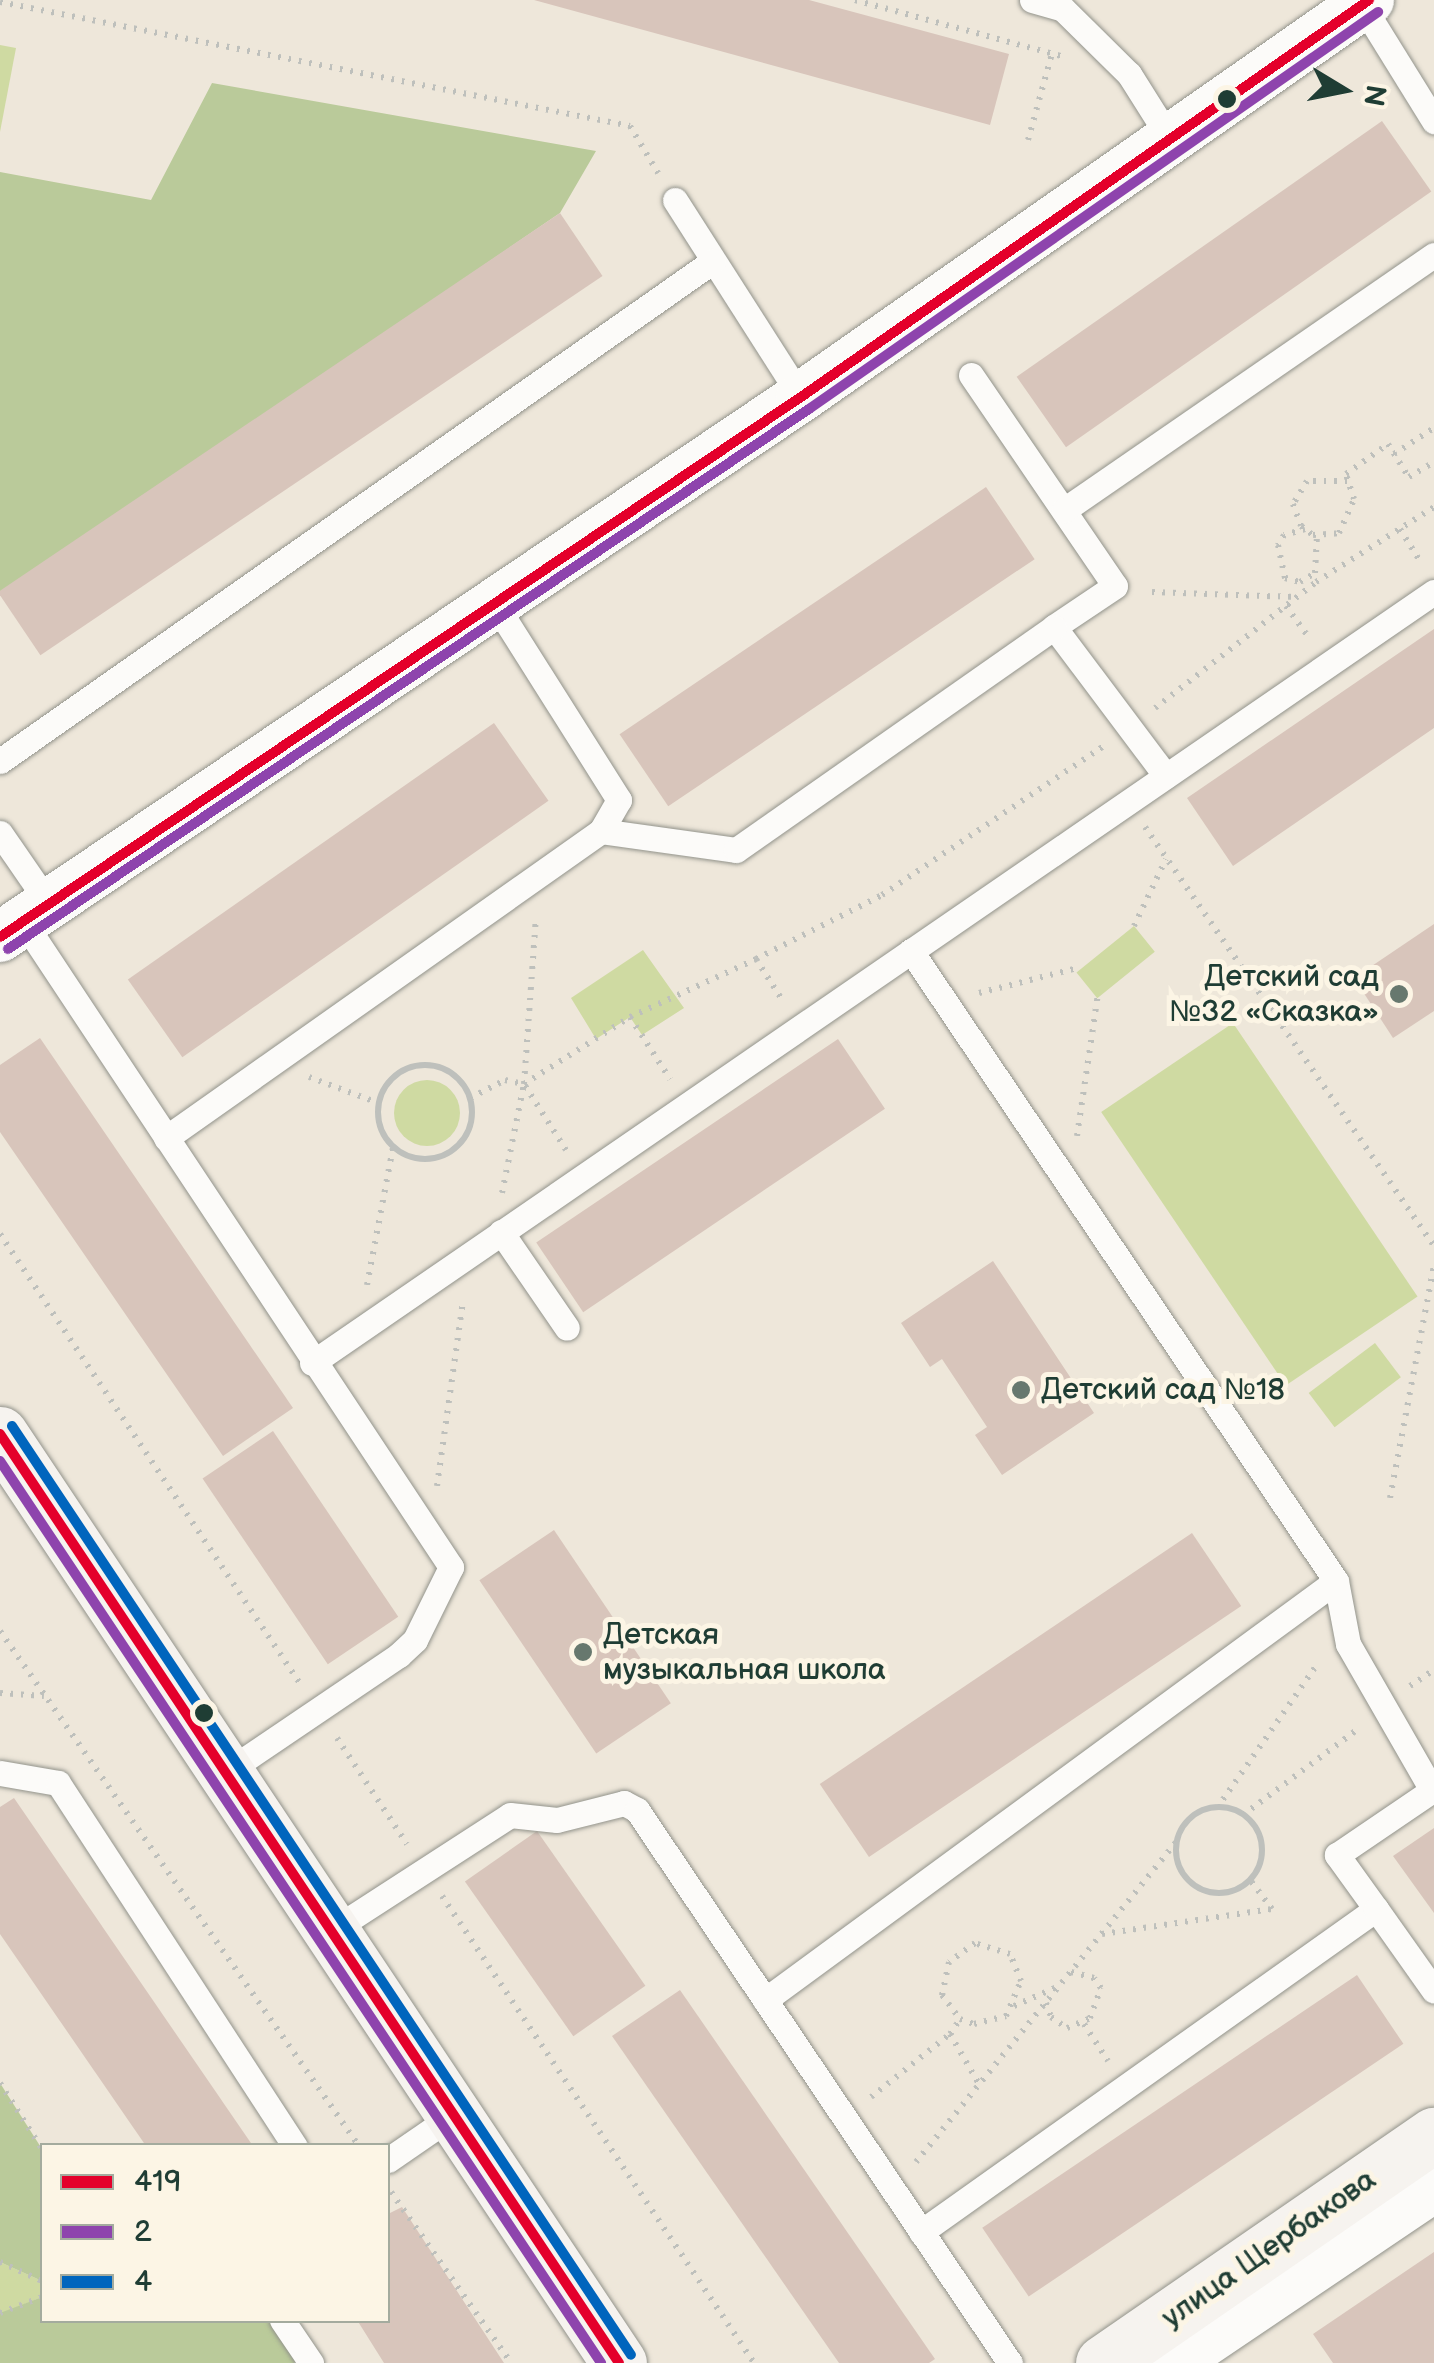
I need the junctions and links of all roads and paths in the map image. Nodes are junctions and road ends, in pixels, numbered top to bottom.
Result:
1 (855, 0) edge
2 (1032, 0) edge
3 (5, 2) edge
4 (1365, 2) edge
5 (1063, 8) junction
6 (1052, 53) junction
7 (1130, 74) junction
8 (1434, 121) edge
9 (1170, 139) junction
10 (1028, 140) dead end
11 (675, 200) joint
12 (1434, 254) edge
13 (713, 261) junction
14 (971, 375) dead end
15 (800, 398) junction
16 (1434, 428) edge
17 (1394, 454) junction
18 (1434, 462) edge
19 (1347, 481) junction
20 (1064, 510) junction
21 (1305, 529) junction
22 (1400, 529) dead end
23 (1317, 536) junction
24 (1430, 580) edge
25 (1152, 592) dead end
26 (1298, 596) dead end
27 (494, 604) junction
28 (1054, 627) junction
29 (0, 761) edge
30 (1166, 776) junction
31 (1128, 802) junction
32 (601, 831) junction
33 (0, 833) edge
34 (1167, 858) junction
35 (540, 875) junction
36 (882, 895) dead end
37 (24, 921) edge
38 (1134, 926) dead end
39 (911, 951) junction
40 (756, 959) junction
41 (1074, 970) dead end
42 (1098, 994) dead end
43 (945, 1001) junction
44 (630, 1017) junction
45 (800, 1028) junction
46 (271, 1063) junction
47 (524, 1084) junction
48 (470, 1098) junction
49 (378, 1102) junction
50 (687, 1105) junction
51 (166, 1138) junction
52 (393, 1148) junction
53 (583, 1176) junction
54 (1069, 1184) junction
55 (0, 1234) edge
56 (497, 1235) junction
57 (1434, 1246) edge
58 (470, 1254) junction
59 (1434, 1265) edge
60 (567, 1328) dead end
61 (359, 1330) junction
62 (312, 1363) junction
63 (0, 1434) edge
64 (1390, 1498) dead end
65 (430, 1536) junction
66 (1336, 1581) junction
67 (0, 1632) edge
68 (1324, 1654) dead end
69 (1434, 1670) edge
70 (1405, 1690) dead end
71 (0, 1692) edge
72 (45, 1696) junction
73 (318, 1710) junction
74 (1367, 1723) dead end
75 (0, 1773) edge
76 (226, 1773) junction
77 (1433, 1790) edge
78 (1216, 1809) junction
79 (1243, 1815) junction
80 (1176, 1842) junction
81 (425, 1870) junction
82 (1251, 1881) junction
83 (1376, 1909) junction
84 (331, 1931) junction
85 (1101, 1934) junction
86 (1070, 1972) junction
87 (1059, 1986) junction
88 (1434, 1991) edge
89 (765, 2000) junction
90 (1046, 2002) junction
91 (1013, 2006) junction
92 (960, 2019) junction
93 (950, 2034) junction
94 (0, 2083) edge
95 (980, 2084) junction
96 (455, 2114) junction
97 (845, 2118) junction
98 (1434, 2135) edge
99 (293, 2143) edge
100 (357, 2143) edge
101 (40, 2146) edge
102 (390, 2159) edge
103 (1434, 2186) edge
104 (893, 2190) junction
105 (391, 2199) edge
106 (922, 2232) junction
107 (0, 2262) edge
108 (40, 2280) edge
109 (40, 2298) edge
110 (0, 2313) edge
111 (284, 2323) edge
112 (311, 2363) edge
113 (512, 2363) edge
114 (619, 2363) edge
115 (754, 2363) edge
116 (1010, 2363) edge
117 (1104, 2363) edge
118 (1173, 2363) edge

1 - 6 path
2 - 5 lane
3 - 11 path
4 - 8 lane
4 - 9 street
5 - 6 path
5 - 7 lane
6 - 7 path
6 - 10 path
7 - 9 lane
9 - 15 street
11 - 13 lane
12 - 20 lane
13 - 15 lane
13 - 29 lane
14 - 20 lane
15 - 27 street
16 - 17 path
17 - 18 path
17 - 19 path
19 - 21 path
19 - 23 path
20 - 28 lane
21 - 23 path
21 - 23 path
22 - 24 path
24 - 30 lane
25 - 26 path
27 - 32 lane
27 - 37 street
28 - 30 lane
28 - 32 lane
30 - 31 lane
31 - 34 path
31 - 39 lane
32 - 35 lane
33 - 37 lane
34 - 38 path
34 - 57 path
35 - 46 lane
35 - 47 path
36 - 40 path
37 - 51 lane
39 - 43 lane
39 - 45 lane
40 - 44 path
40 - 45 path
41 - 43 path
42 - 54 path
43 - 54 lane
44 - 47 path
44 - 50 path
45 - 50 lane
46 - 49 path
46 - 51 lane
47 - 48 path
47 - 53 path
47 - 56 path
48 - 49 path
48 - 52 path
49 - 52 path
50 - 53 lane
51 - 62 lane
52 - 61 path
53 - 56 lane
54 - 66 lane
55 - 73 path
56 - 58 lane
56 - 60 lane
58 - 61 lane
58 - 65 path
59 - 64 path
61 - 62 lane
62 - 65 lane
63 - 76 main road
65 - 73 lane
66 - 77 lane
66 - 89 lane
67 - 72 path
68 - 78 path
69 - 70 path
71 - 72 path
72 - 100 path
73 - 76 lane
73 - 81 path
74 - 79 path
75 - 99 lane
76 - 84 main road
77 - 83 lane
78 - 79 path
78 - 80 path
79 - 82 path
80 - 82 path
80 - 85 path
81 - 84 lane
81 - 89 lane
81 - 115 path
82 - 85 path
83 - 88 lane
83 - 106 lane
84 - 96 main road
85 - 86 path
86 - 87 path
86 - 90 path
87 - 90 path
87 - 91 path
89 - 97 lane
90 - 95 path
91 - 92 path
91 - 92 path
92 - 93 path
93 - 95 path
93 - 97 path
94 - 101 path
95 - 104 path
96 - 102 lane
96 - 114 main road
97 - 104 lane
98 - 117 main road, улица Щербакова
103 - 118 street, улица Щербакова
104 - 106 lane
105 - 113 path
106 - 116 lane
107 - 108 path
109 - 110 path
111 - 112 lane

